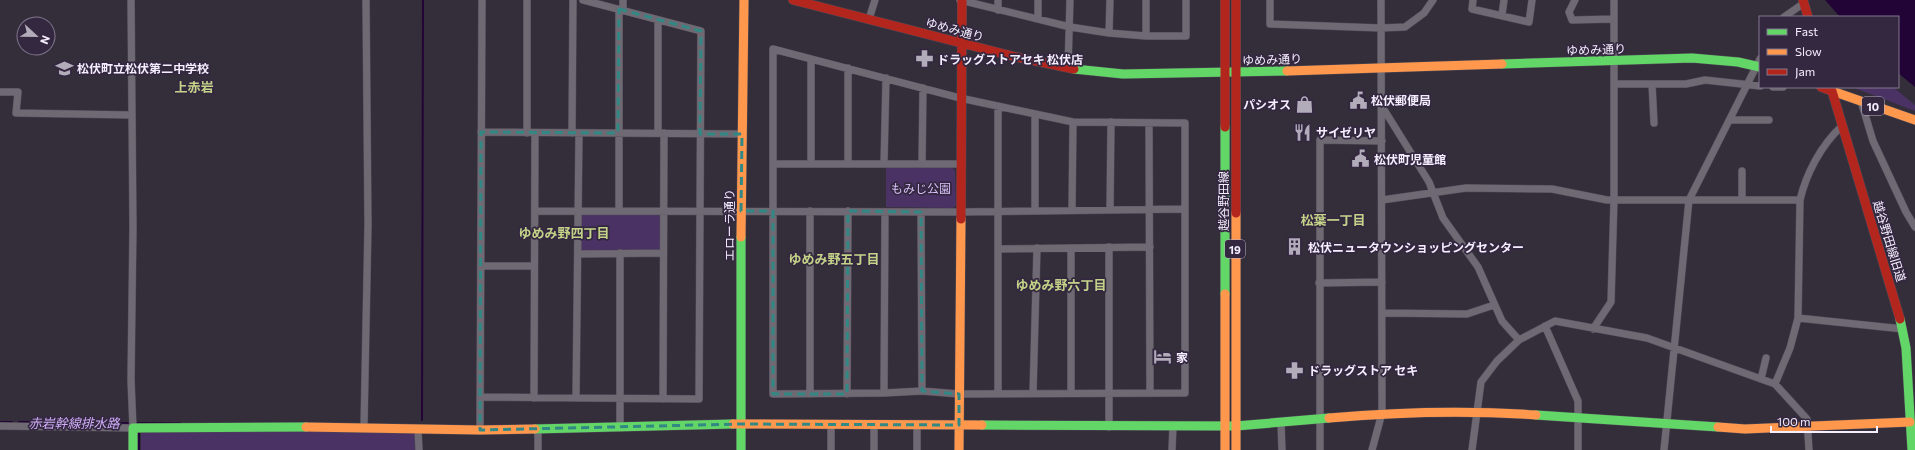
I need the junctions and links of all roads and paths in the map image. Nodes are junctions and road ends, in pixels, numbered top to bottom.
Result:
1 (132, 0) edge
2 (366, 0) edge
3 (482, 0) edge
4 (527, 0) edge
5 (573, 0) edge
6 (584, 0) edge
7 (623, 0) edge
8 (744, 0) edge
9 (793, 0) edge
10 (875, 0) edge
11 (961, 0) edge
12 (998, 0) edge
13 (1038, 0) edge
14 (1070, 0) edge
15 (1110, 0) edge
16 (1146, 0) edge
17 (1186, 0) edge
18 (1225, 0) edge
19 (1236, 0) edge
20 (1270, 0) edge
21 (1381, 0) edge
22 (1433, 0) edge
23 (1473, 0) edge
24 (1504, 0) edge
25 (1532, 0) edge
26 (1575, 0) edge
27 (1614, 0) edge
28 (1803, 1) edge
29 (621, 10) junction
30 (998, 10) junction
31 (1502, 15) junction
32 (1785, 16) edge
33 (1808, 16) edge
34 (869, 19) junction
35 (1038, 19) junction
36 (1614, 19) junction
37 (658, 20) junction
38 (1070, 27) junction
39 (1381, 28) junction
40 (1109, 33) junction
41 (1146, 36) junction
42 (961, 43) junction
43 (811, 59) junction
44 (1615, 60) junction
45 (1759, 64) edge
46 (848, 68) junction
47 (1068, 68) junction
48 (1382, 68) junction
49 (1236, 72) junction
50 (1225, 73) junction
51 (886, 78) junction
52 (1614, 84) junction
53 (1652, 84) junction
54 (1748, 85) junction
55 (1759, 86) edge
56 (923, 88) junction
57 (1831, 89) edge
58 (0, 92) edge
59 (960, 98) junction
60 (1860, 101) junction
61 (998, 106) junction
62 (1382, 108) junction
63 (1035, 114) junction
64 (132, 115) junction
65 (1730, 120) junction
66 (1769, 120) dead end
67 (1915, 120) edge
68 (1073, 122) junction
69 (1111, 122) junction
70 (1150, 123) junction
71 (1654, 123) dead end
72 (1842, 126) junction
73 (481, 132) junction
74 (527, 133) junction
75 (535, 133) junction
76 (576, 133) junction
77 (618, 133) junction
78 (661, 133) junction
79 (700, 134) junction
80 (742, 134) junction
81 (1382, 141) junction
82 (773, 164) junction
83 (811, 164) junction
84 (848, 164) junction
85 (884, 164) junction
86 (922, 164) junction
87 (960, 164) junction
88 (1742, 171) dead end
89 (1432, 192) junction
90 (1382, 200) junction
91 (1614, 200) junction
92 (1689, 200) junction
93 (1742, 200) junction
94 (1800, 200) junction
95 (1150, 209) junction
96 (1185, 209) junction
97 (1072, 210) junction
98 (1110, 210) junction
99 (535, 211) junction
100 (578, 211) junction
101 (619, 211) junction
102 (663, 211) junction
103 (700, 211) junction
104 (741, 211) junction
105 (773, 211) junction
106 (810, 211) junction
107 (848, 211) junction
108 (998, 211) junction
109 (1036, 211) junction
110 (885, 212) junction
111 (921, 212) junction
112 (960, 212) junction
113 (1915, 227) edge
114 (1150, 246) junction
115 (1109, 247) junction
116 (998, 248) junction
117 (1037, 248) junction
118 (1071, 248) junction
119 (620, 253) junction
120 (663, 253) junction
121 (578, 254) junction
122 (481, 266) junction
123 (534, 266) junction
124 (1382, 282) junction
125 (1319, 283) junction
126 (1494, 306) junction
127 (1382, 313) junction
128 (1798, 318) junction
129 (1545, 326) junction
130 (1593, 329) junction
131 (1903, 329) junction
132 (1519, 340) junction
133 (1675, 348) junction
134 (1766, 358) dead end
135 (1761, 379) junction
136 (1775, 384) junction
137 (922, 392) junction
138 (998, 393) junction
139 (1033, 393) junction
140 (1071, 393) junction
141 (1109, 393) junction
142 (1150, 393) junction
143 (810, 394) junction
144 (847, 394) junction
145 (884, 394) junction
146 (959, 394) junction
147 (480, 397) junction
148 (534, 398) junction
149 (576, 398) junction
150 (620, 398) junction
151 (663, 399) junction
152 (1382, 413) junction
153 (1477, 413) junction
154 (1578, 417) junction
155 (1320, 418) junction
156 (1281, 422) junction
157 (1910, 422) junction
158 (741, 424) junction
159 (1666, 424) junction
160 (364, 425) junction
161 (831, 425) junction
162 (959, 425) junction
163 (0, 426) edge
164 (874, 426) junction
165 (917, 426) junction
166 (1173, 426) junction
167 (1225, 426) junction
168 (1236, 426) junction
169 (620, 427) junction
170 (1109, 427) junction
171 (1808, 427) junction
172 (133, 428) junction
173 (538, 429) junction
174 (418, 430) junction
175 (480, 430) junction
176 (133, 450) edge
177 (418, 450) edge
178 (538, 450) edge
179 (741, 450) edge
180 (831, 450) edge
181 (874, 450) edge
182 (917, 450) edge
183 (959, 450) edge
184 (1172, 450) edge
185 (1225, 450) edge
186 (1236, 450) edge
187 (1282, 450) edge
188 (1320, 450) edge
189 (1372, 450) edge
190 (1472, 450) edge
191 (1578, 450) edge
192 (1664, 450) edge
193 (1808, 450) edge
194 (1912, 450) edge

1 - 64 street
2 - 160 street
3 - 73 street
4 - 74 street
5 - 76 street
6 - 29 street
7 - 29 street
8 - 80 street, エローラ通り
9 - 34 street, ゆめみ通り
10 - 34 street
11 - 30 street
11 - 42 street
12 - 30 street
13 - 35 street
14 - 38 street
15 - 40 street
16 - 41 street
17 - 41 street
18 - 50 street, 越谷野田線 / 19
19 - 49 street, 越谷野田線 / 19
20 - 39 street
21 - 39 street
22 - 39 street
23 - 31 street
24 - 31 street
25 - 31 street
26 - 36 street
27 - 36 street
28 - 32 street
28 - 33 street
29 - 37 street
29 - 77 street
30 - 35 street
34 - 42 street, ゆめみ通り
35 - 38 street
36 - 44 street
37 - 78 street
37 - 79 street
38 - 40 street
38 - 47 street
39 - 48 street
40 - 41 street
42 - 47 street, ゆめみ通り
42 - 59 street
43 - 46 street
43 - 82 street
43 - 83 street
44 - 45 street, ゆめみ通り
44 - 48 street, ゆめみ通り
44 - 52 street
45 - 54 street
46 - 51 street
46 - 84 street
47 - 50 street, ゆめみ通り
48 - 49 street, ゆめみ通り
48 - 62 street
49 - 50 street, ゆめみ通り
49 - 168 street, 越谷野田線 / 19
50 - 167 street, 越谷野田線 / 19
51 - 56 street
51 - 85 street
52 - 53 street
52 - 91 street
53 - 54 street
53 - 71 street
54 - 55 street
54 - 65 street
56 - 59 street
56 - 86 street
57 - 60 street, 10
57 - 72 street, 越谷野田線旧道
58 - 64 street
59 - 61 street
59 - 87 street
60 - 67 street, 10
60 - 113 street
61 - 63 street
61 - 108 street
62 - 81 street
62 - 89 street
63 - 68 street
63 - 109 street
64 - 172 street
65 - 66 street
65 - 92 street
68 - 69 street
68 - 97 street
69 - 70 street
69 - 98 street
70 - 95 street
70 - 96 street
72 - 94 street
72 - 131 street, 越谷野田線旧道
73 - 74 street
73 - 122 street
74 - 75 street
75 - 76 street
75 - 99 street
76 - 77 street
76 - 100 street
77 - 78 street
77 - 101 street
78 - 79 street
78 - 102 street
79 - 80 street
79 - 103 street
80 - 104 street, エローラ通り
81 - 90 street
81 - 125 street
82 - 83 street
82 - 105 street
83 - 84 street
84 - 85 street
85 - 86 street
86 - 87 street
87 - 112 street
88 - 93 street
89 - 90 street
89 - 91 street
89 - 126 street
90 - 124 street
91 - 92 street
91 - 130 street
92 - 93 street
92 - 133 street
93 - 94 street
94 - 128 street
95 - 96 street
95 - 98 street
95 - 114 street
96 - 142 street
97 - 98 street
97 - 109 street
99 - 100 street
99 - 123 street
100 - 101 street
100 - 121 street
101 - 102 street
102 - 103 street
102 - 120 street
103 - 104 street
103 - 151 street
104 - 105 street
104 - 158 street, エローラ通り
105 - 106 street
105 - 143 street
106 - 107 street
106 - 143 street
107 - 110 street
107 - 144 street
108 - 109 street
108 - 112 street
108 - 116 street
110 - 111 street
110 - 145 street
111 - 112 street
111 - 137 street
112 - 146 street
114 - 115 street
114 - 142 street
115 - 118 street
115 - 141 street
116 - 117 street
116 - 138 street
117 - 118 street
117 - 139 street
118 - 140 street
119 - 120 street
119 - 121 street
119 - 150 street
120 - 151 street
121 - 149 street
122 - 123 street
122 - 147 street
123 - 148 street
124 - 125 street
124 - 127 street
125 - 155 street
126 - 127 street
126 - 132 street
127 - 152 street
128 - 131 street
128 - 136 street
129 - 130 street
129 - 132 street
129 - 154 street
130 - 133 street
131 - 157 street, 越谷野田線旧道
132 - 153 street
133 - 135 street
133 - 159 street
134 - 135 street
135 - 136 street
136 - 171 street
137 - 145 street
137 - 146 street
138 - 139 street
138 - 146 street
139 - 140 street
140 - 141 street
141 - 142 street
141 - 170 street
143 - 144 street
144 - 145 street
146 - 162 street
147 - 148 street
147 - 175 street
148 - 149 street
149 - 150 street
150 - 151 street
150 - 169 street
152 - 153 street
152 - 155 street
152 - 189 street
153 - 154 street
153 - 190 street
154 - 159 street
154 - 191 street
155 - 156 street
155 - 188 street
156 - 168 street
156 - 187 street
157 - 171 street
157 - 194 street, 越谷野田線旧道
158 - 161 street
158 - 169 street
158 - 179 street, エローラ通り
159 - 171 street
159 - 192 street
160 - 172 street
160 - 174 street
161 - 164 street
161 - 180 street
162 - 165 street
162 - 170 street
162 - 183 street
163 - 172 street
164 - 165 street
164 - 181 street
165 - 182 street
166 - 167 street
166 - 170 street
166 - 184 street
167 - 168 street
167 - 185 street, 越谷野田線 / 19
168 - 186 street, 越谷野田線 / 19
169 - 173 street
171 - 193 street
172 - 176 street
173 - 175 street
173 - 178 street
174 - 175 street
174 - 177 street

